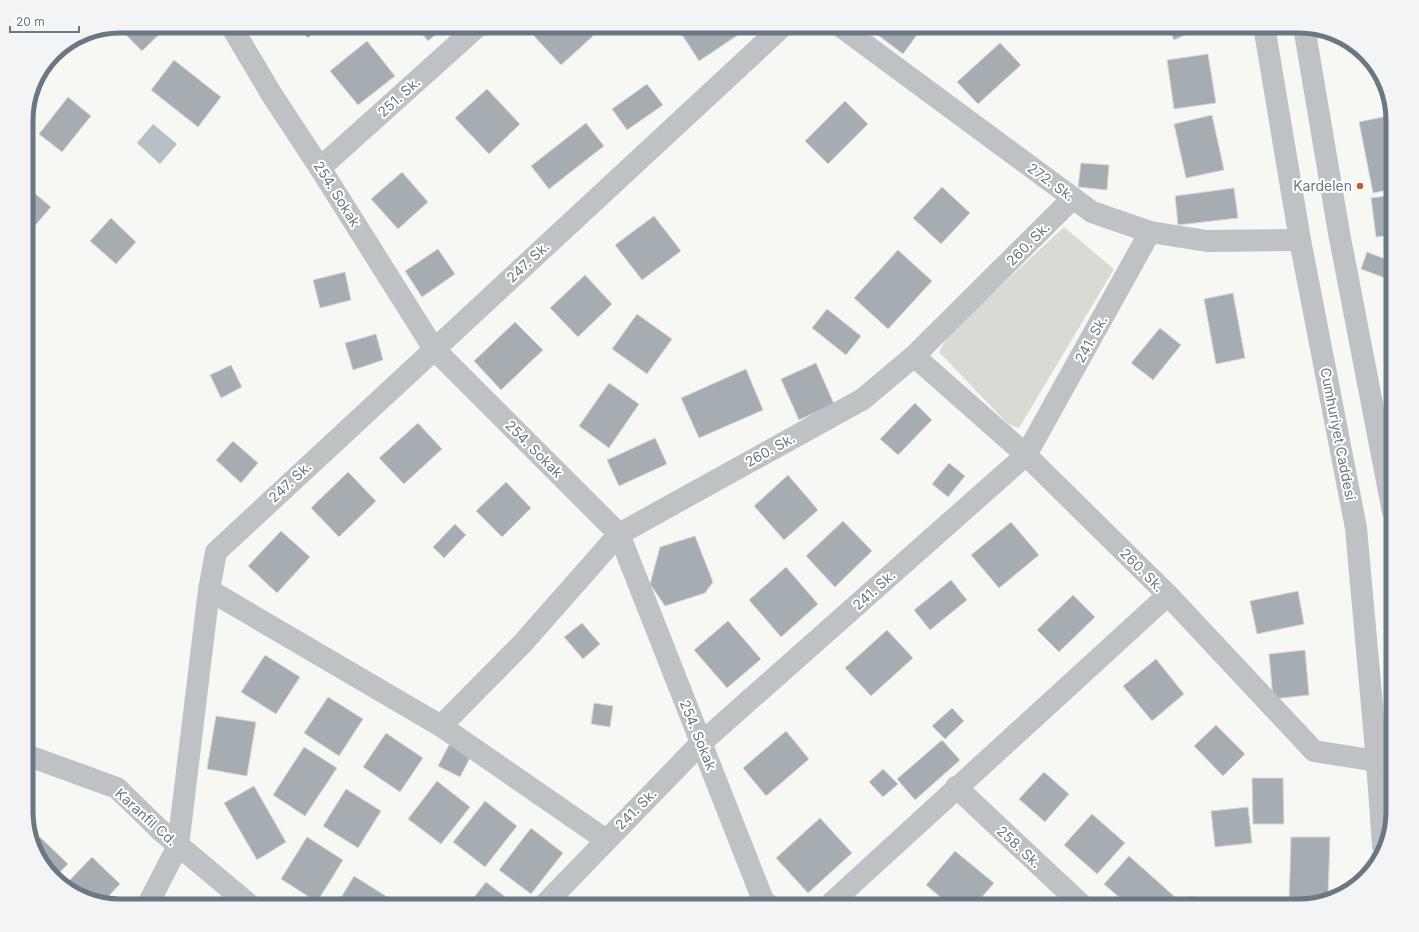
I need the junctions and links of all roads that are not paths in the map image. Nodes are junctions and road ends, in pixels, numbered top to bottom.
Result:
1 (235, 33) edge
2 (470, 33) edge
3 (775, 33) edge
4 (849, 33) edge
5 (1265, 33) edge
6 (1305, 33) edge
7 (320, 168) junction
8 (1073, 198) junction
9 (1150, 232) junction
10 (1300, 240) junction
11 (434, 349) junction
12 (914, 356) junction
13 (1026, 455) junction
14 (1386, 476) edge
15 (619, 534) junction
16 (209, 590) junction
17 (1168, 595) junction
18 (442, 726) junction
19 (701, 743) junction
20 (33, 758) edge
21 (1377, 760) junction
22 (956, 787) junction
23 (1382, 837) edge
24 (606, 840) junction
25 (178, 846) junction
26 (151, 899) edge
27 (242, 899) edge
28 (550, 899) edge
29 (764, 899) edge
30 (836, 899) edge
31 (1076, 899) edge

1 - 7 street, 254. Sokak
2 - 7 street, 251. Sk.
3 - 11 street, 247. Sk.
4 - 8 street, 272. Sk.
5 - 10 street, Cumhuriyet Caddesi
6 - 14 street
7 - 11 street, 254. Sokak
8 - 9 street, 272. Sk.
8 - 12 street, 260. Sk.
9 - 10 street, 272. Sk.
9 - 13 street, 241. Sk.
10 - 21 street, Cumhuriyet Caddesi
11 - 15 street, 254. Sokak
11 - 16 street, 247. Sk.
12 - 13 street, 260. Sk.
12 - 15 street, 260. Sk.
13 - 17 street, 260. Sk.
13 - 19 street, 241. Sk.
15 - 18 street
15 - 19 street, 254. Sokak
16 - 18 street
16 - 25 street, 247. Sk.
17 - 21 street, 260. Sk.
17 - 22 street
18 - 24 street
19 - 24 street, 241. Sk.
19 - 29 street, 254. Sokak
20 - 25 street, Karanfil Cd.
21 - 23 street, Cumhuriyet Caddesi
22 - 30 street
22 - 31 street, 258. Sk.
24 - 28 street, 241. Sk.
25 - 26 street
25 - 27 street, Karanfil Cd.

